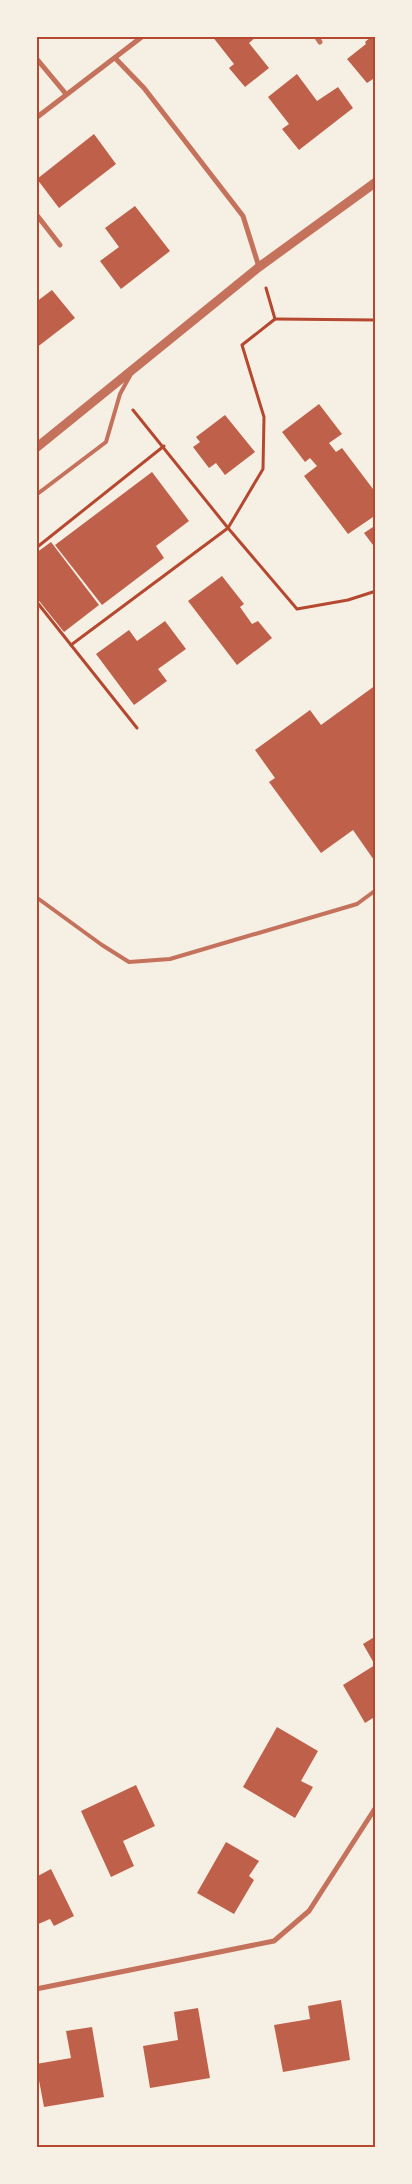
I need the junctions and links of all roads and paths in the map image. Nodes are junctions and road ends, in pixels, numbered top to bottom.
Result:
1 (143, 36) edge
2 (316, 36) edge
3 (320, 42) dead end
4 (36, 58) edge
5 (115, 58) junction
6 (66, 94) junction
7 (36, 118) edge
8 (376, 182) edge
9 (36, 214) edge
10 (60, 245) dead end
11 (260, 267) junction
12 (275, 319) junction
13 (376, 320) edge
14 (132, 372) junction
15 (120, 394) junction
16 (164, 446) junction
17 (36, 448) edge
18 (36, 495) edge
19 (228, 528) junction
20 (36, 548) edge
21 (376, 591) edge
22 (36, 600) edge
23 (71, 645) junction
24 (138, 728) dead end
25 (376, 890) edge
26 (36, 897) edge
27 (376, 1806) edge
28 (36, 1989) edge

1 - 5 street
2 - 3 street
4 - 6 street
5 - 6 street
5 - 11 street
6 - 7 street
8 - 11 street
9 - 10 street
11 - 12 path
11 - 14 street
12 - 13 path
12 - 19 path
14 - 15 lane
14 - 17 street
15 - 16 path
15 - 18 lane
16 - 19 path
16 - 20 path
19 - 21 path
19 - 23 path
22 - 23 path
23 - 24 path
25 - 26 lane
27 - 28 street

